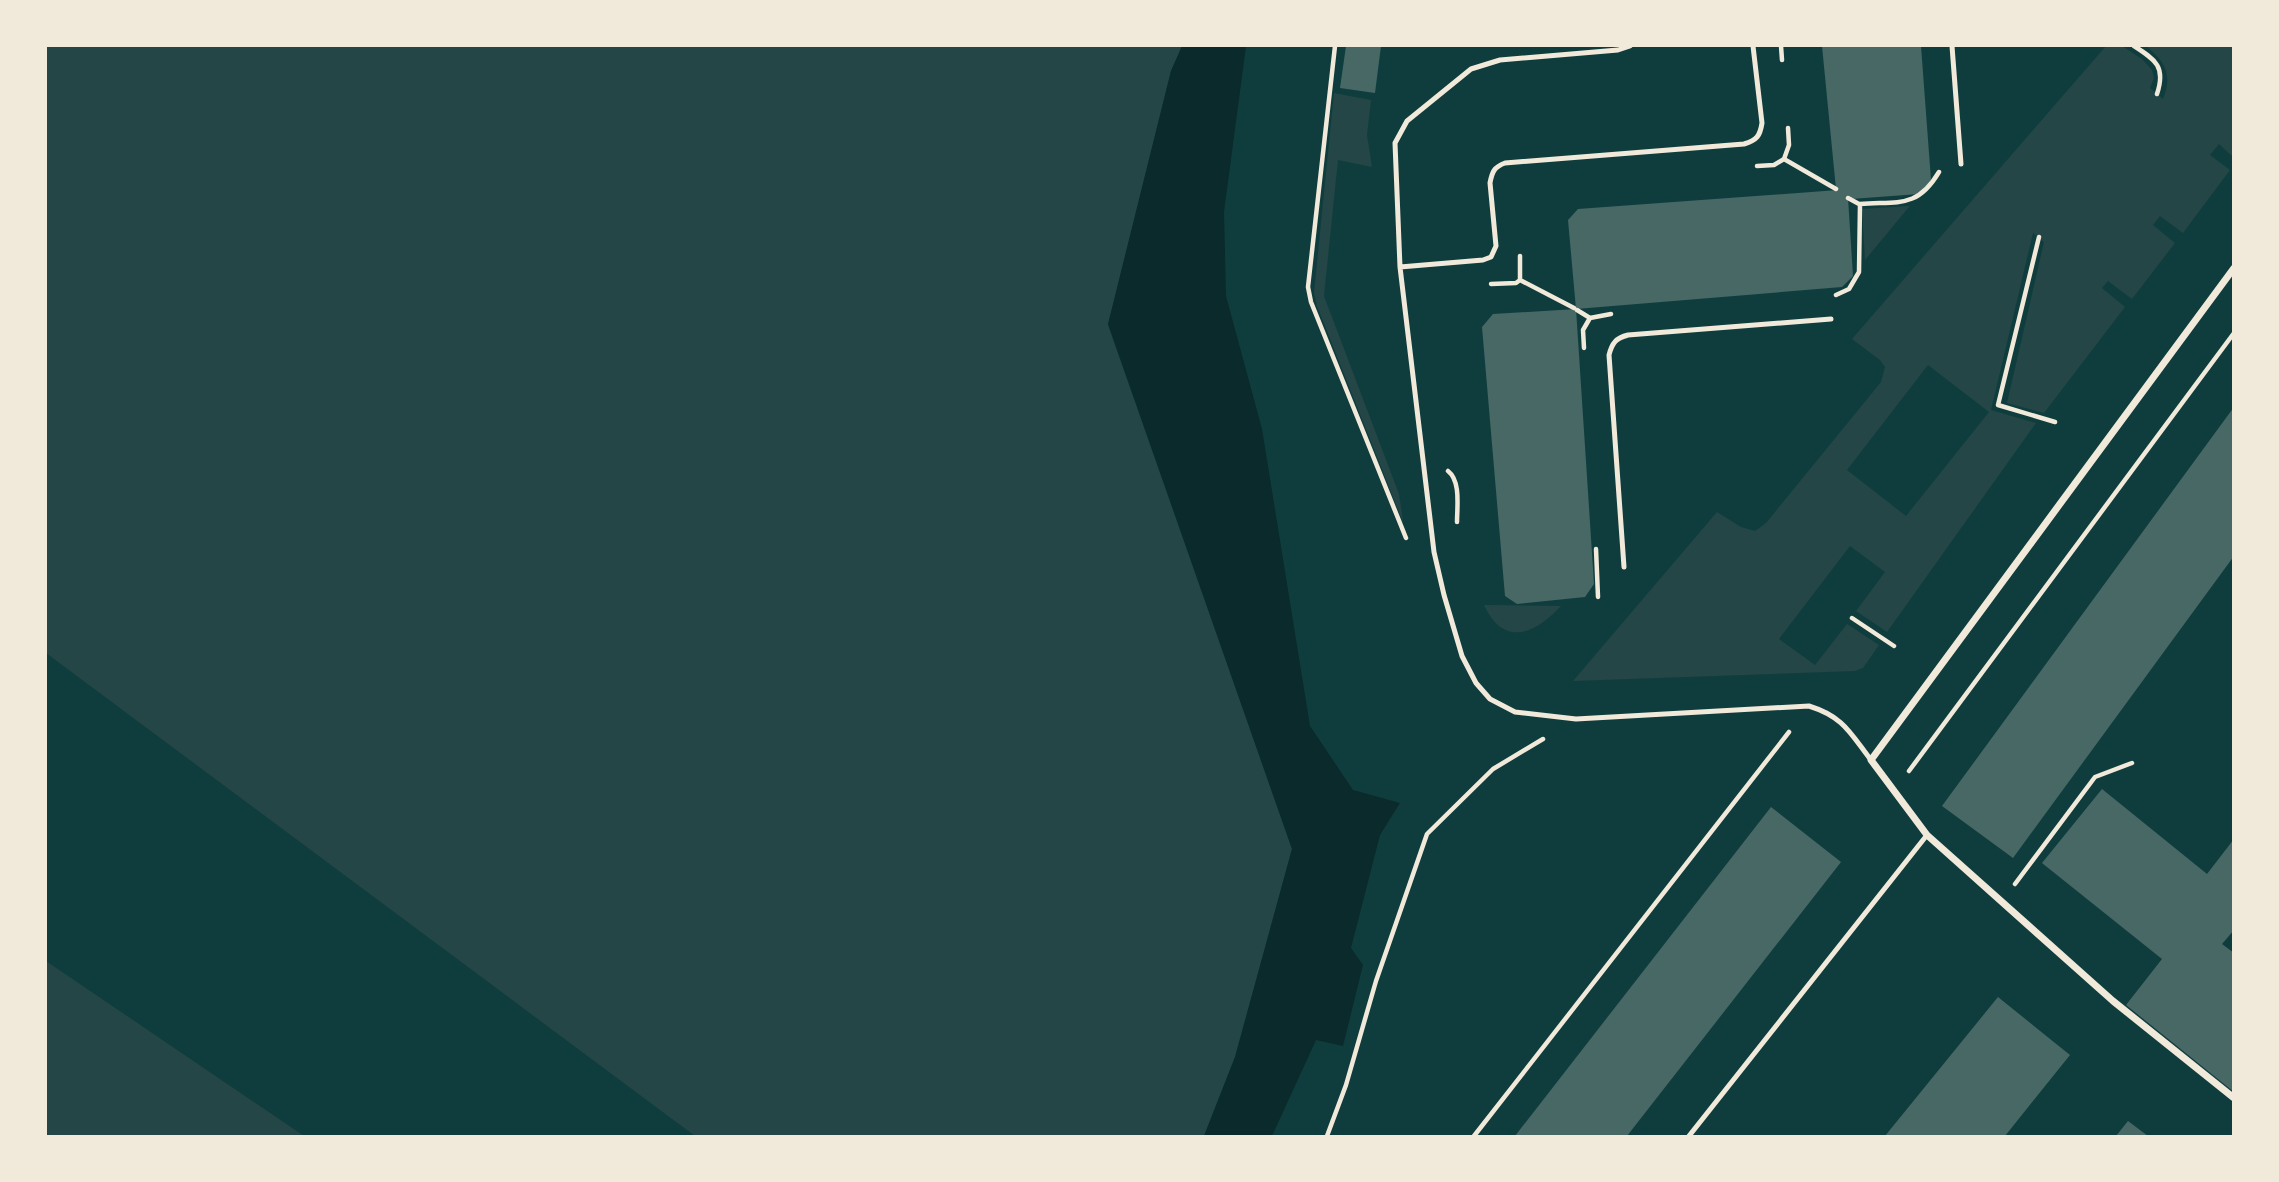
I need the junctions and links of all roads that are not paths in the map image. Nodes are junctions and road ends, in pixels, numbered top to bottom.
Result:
1 (1630, 46) edge
2 (1753, 46) edge
3 (1952, 46) edge
4 (1961, 164) dead end
5 (1400, 267) junction
6 (2234, 268) edge
7 (1831, 319) dead end
8 (1624, 566) dead end
9 (1871, 761) junction
10 (1927, 835) junction
11 (2234, 1098) edge
12 (1689, 1136) edge

1 - 5 lane
2 - 5 lane
3 - 4 lane
5 - 9 lane
6 - 9 street
7 - 8 lane
9 - 10 street
10 - 11 street
10 - 12 lane

